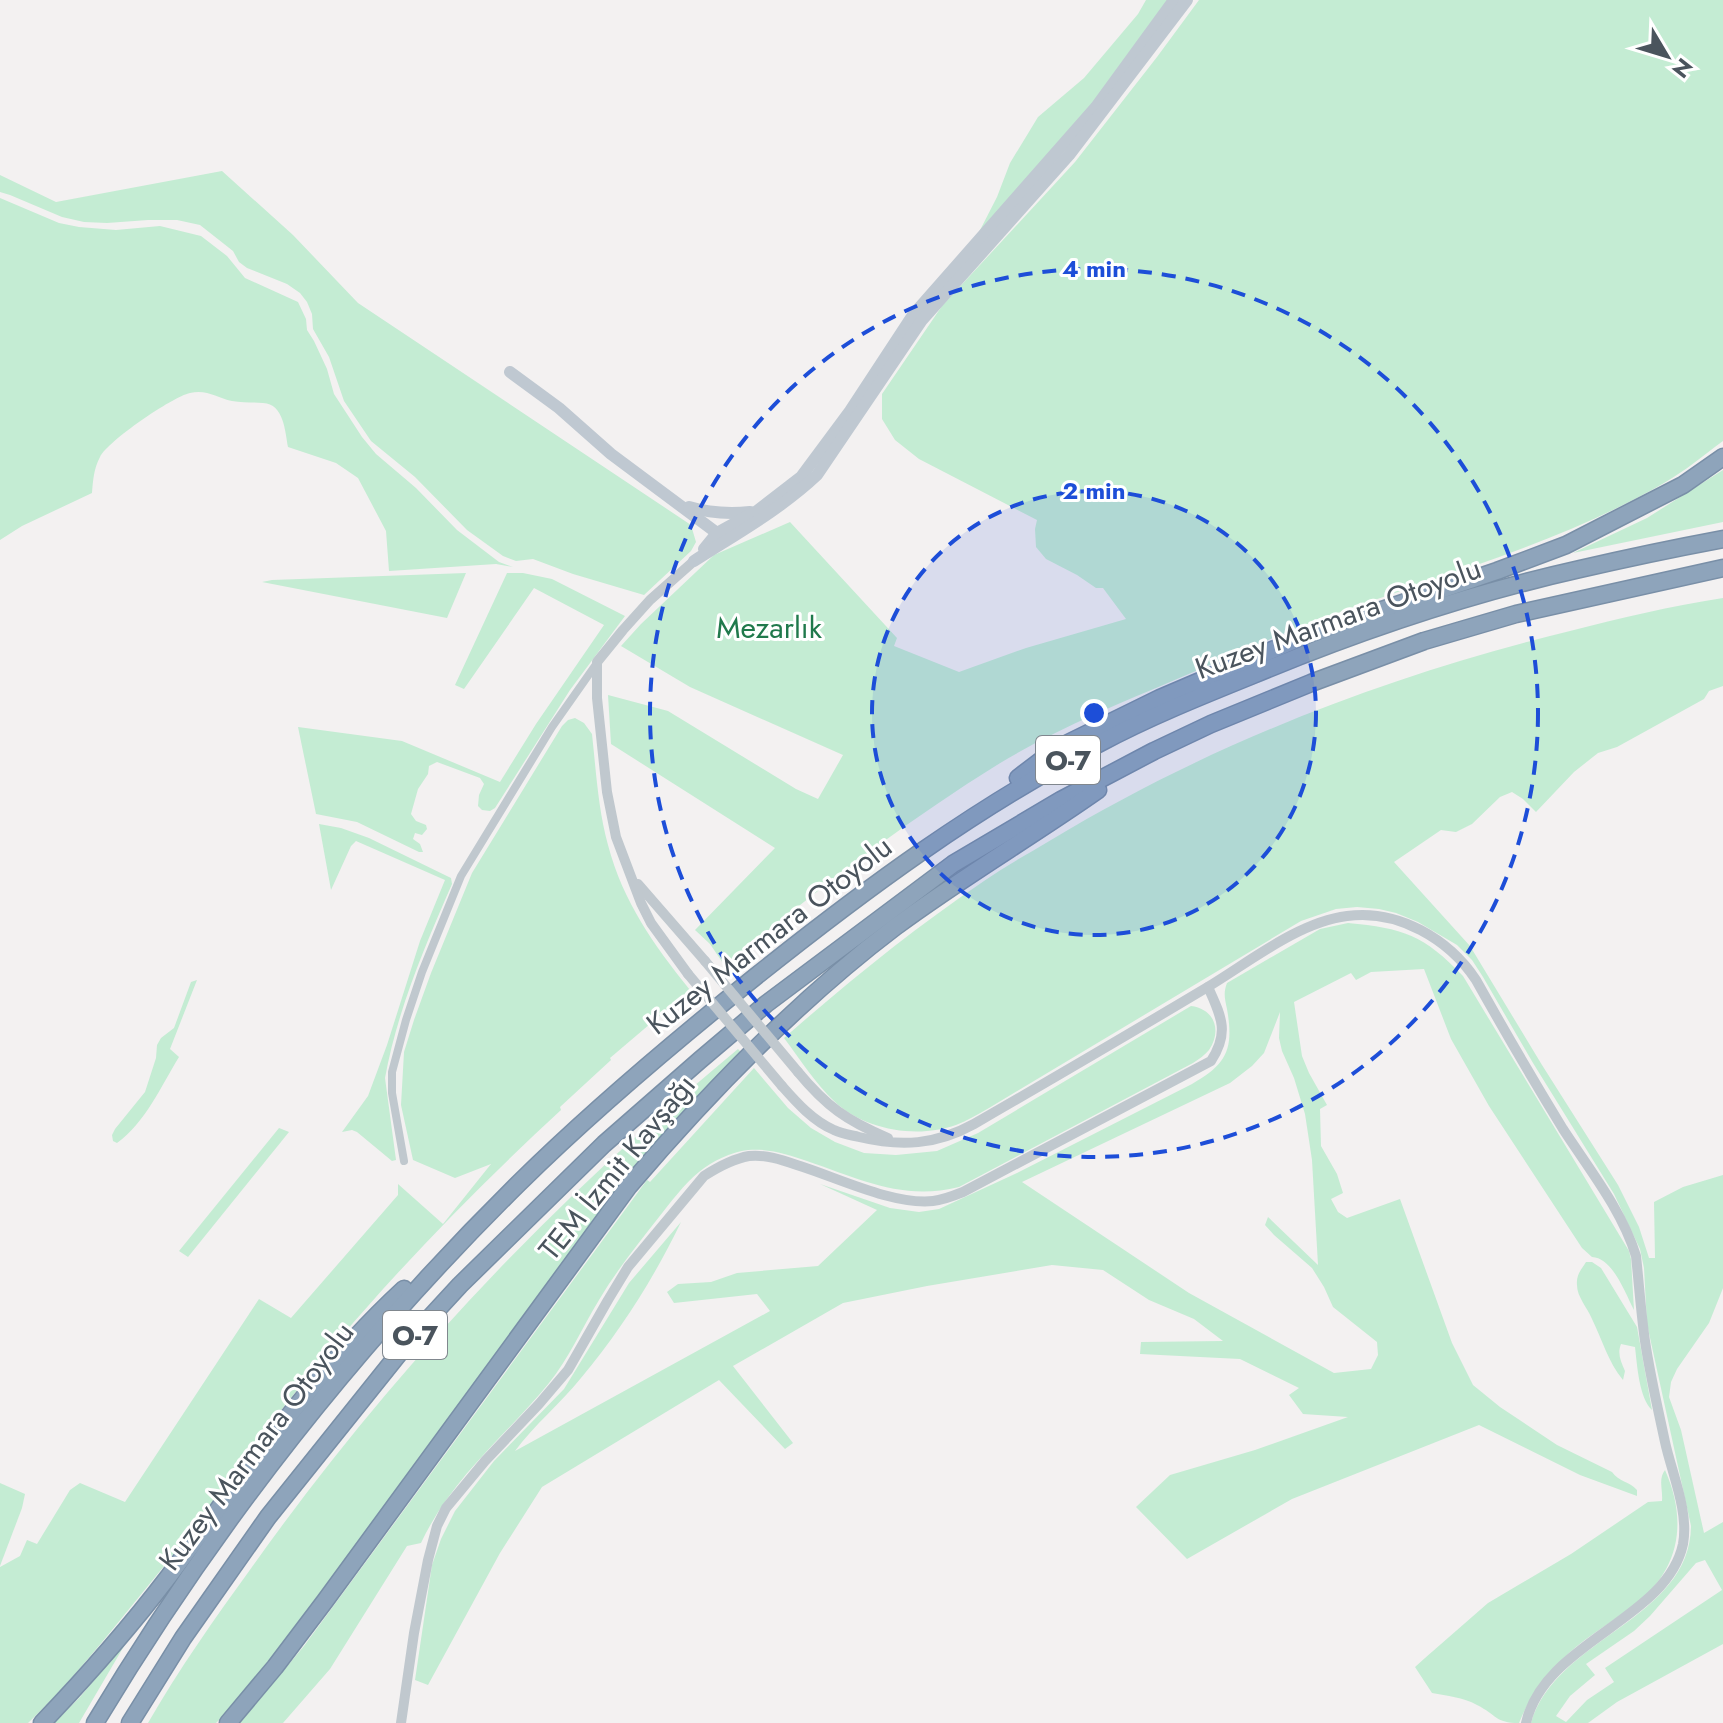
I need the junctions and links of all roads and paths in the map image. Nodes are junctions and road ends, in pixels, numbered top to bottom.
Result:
1 (1174, 0) edge
2 (1187, 0) edge
3 (510, 372) dead end
4 (1723, 457) edge
5 (681, 505) junction
6 (757, 511) junction
7 (722, 536) junction
8 (1723, 539) edge
9 (694, 561) junction
10 (1723, 569) edge
11 (597, 662) junction
12 (1154, 751) junction
13 (963, 822) junction
14 (631, 876) junction
15 (1208, 987) junction
16 (901, 1143) junction
17 (404, 1161) dead end
18 (520, 1182) junction
19 (42, 1723) edge
20 (95, 1723) edge
21 (130, 1723) edge
22 (228, 1723) edge
23 (401, 1723) edge
24 (1526, 1723) edge

1 - 6 main road
2 - 7 main road
3 - 5 main road
4 - 13 highway
5 - 6 main road
5 - 7 main road
5 - 9 main road
6 - 7 main road
7 - 9 main road
8 - 13 highway, Kuzey Marmara Otoyolu / O-7
9 - 11 street
10 - 12 highway, Kuzey Marmara Otoyolu / O-7
11 - 14 street
11 - 17 street
12 - 21 highway, Kuzey Marmara Otoyolu / O-7
12 - 22 highway, TEM İzmit Kavşağı / O-7
13 - 18 highway, Kuzey Marmara Otoyolu / O-7
14 - 16 street, bridge
14 - 16 street, bridge
15 - 16 street
15 - 23 street
15 - 24 street
18 - 19 highway, O-7
18 - 20 highway, Kuzey Marmara Otoyolu / O-7

